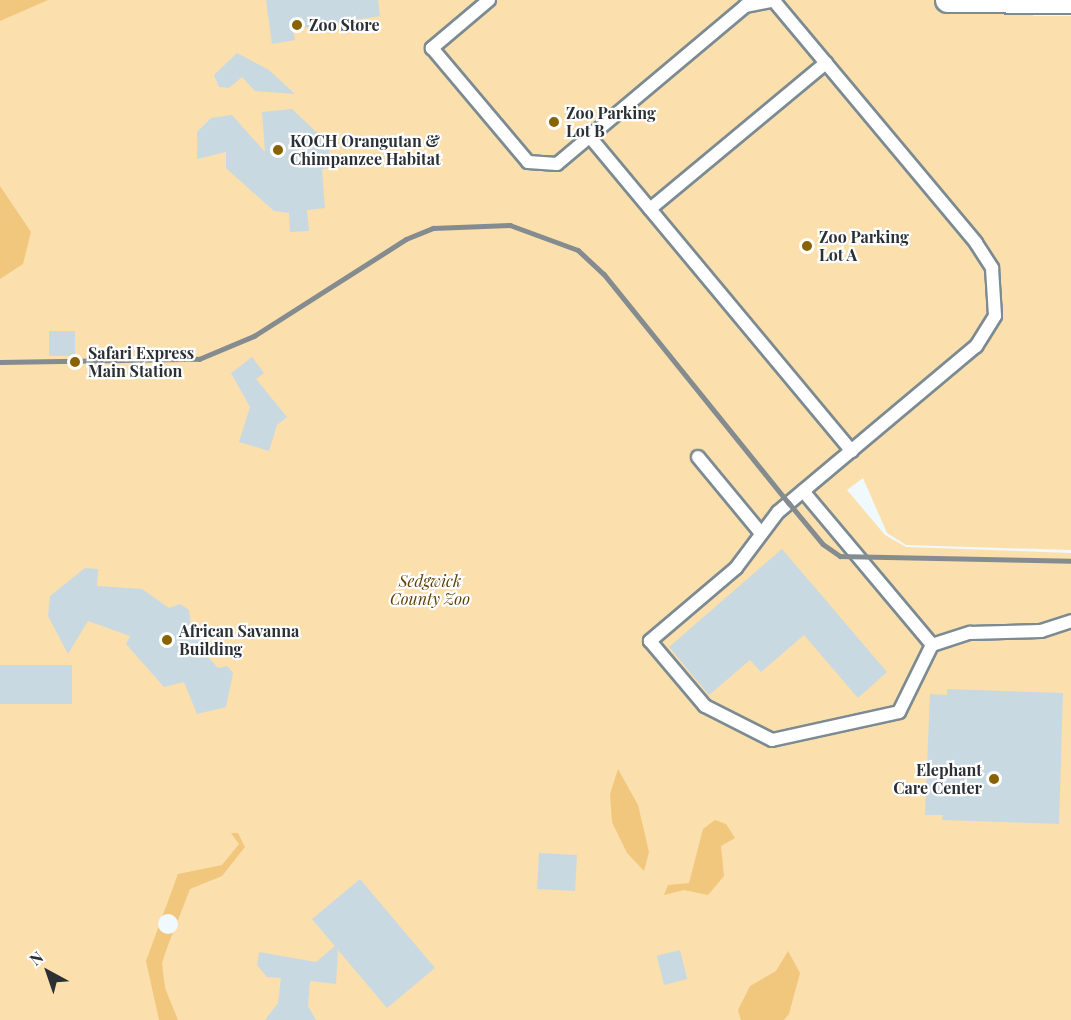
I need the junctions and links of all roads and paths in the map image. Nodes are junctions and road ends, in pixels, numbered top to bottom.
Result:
1 (489, 0) edge
2 (774, 0) edge
3 (948, 0) edge
4 (1071, 1) edge
5 (742, 3) edge
6 (826, 63) junction
7 (590, 137) junction
8 (650, 209) junction
9 (852, 451) junction
10 (698, 457) dead end
11 (803, 491) junction
12 (760, 532) junction
13 (1071, 621) edge
14 (932, 645) junction

1 - 7 lane
2 - 5 lane
2 - 6 lane
3 - 4 street
5 - 7 lane
6 - 8 lane
6 - 9 lane
7 - 8 lane
8 - 9 lane
9 - 11 lane
10 - 12 lane
11 - 12 lane
11 - 14 lane
12 - 14 lane
13 - 14 lane

